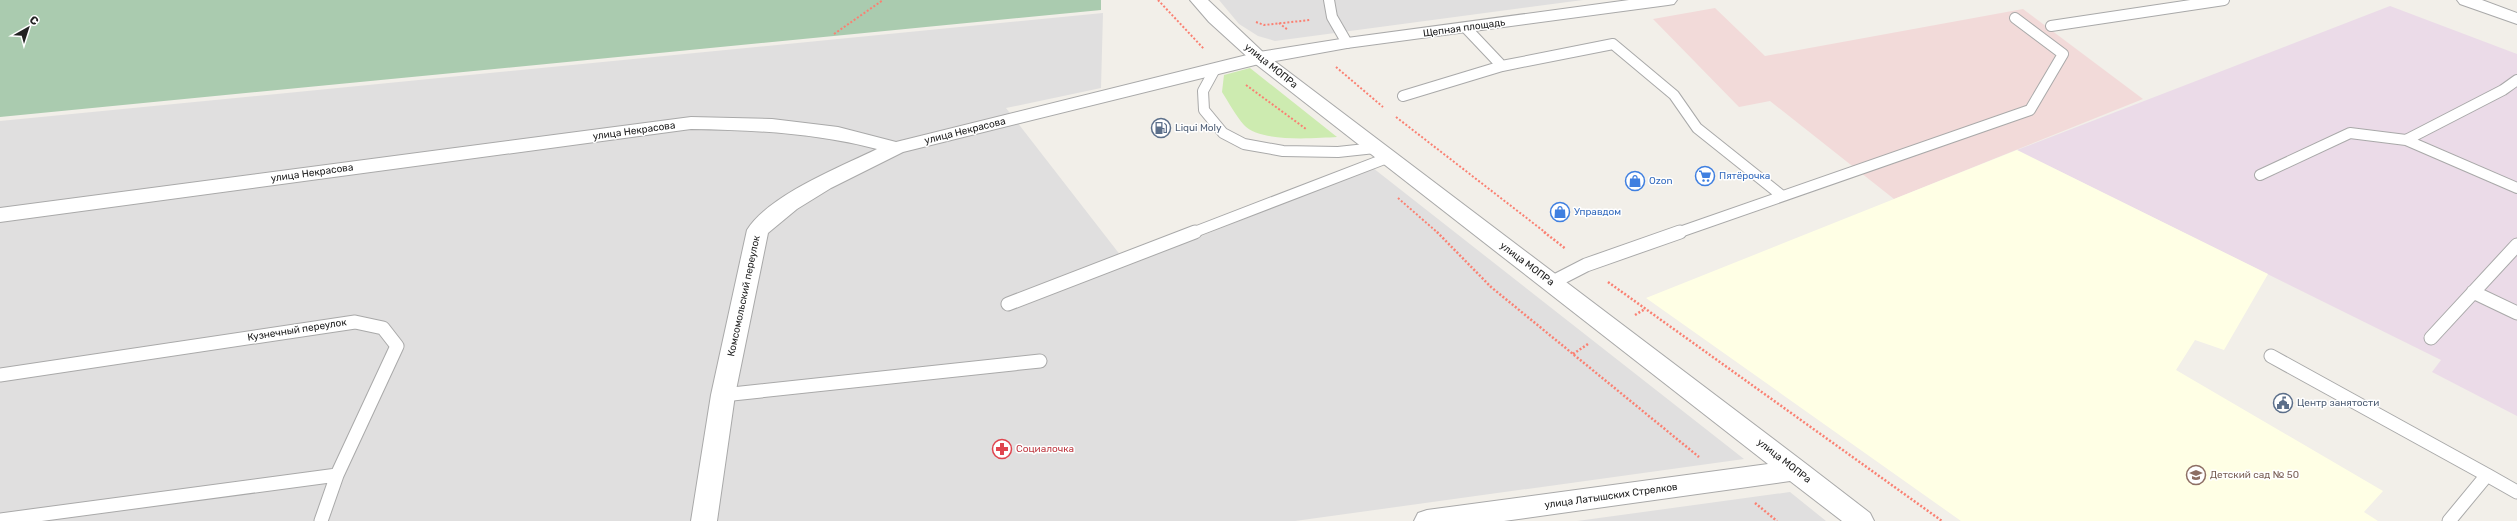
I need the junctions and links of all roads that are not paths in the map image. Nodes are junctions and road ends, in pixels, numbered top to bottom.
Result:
1 (1199, 0) edge
2 (1668, 0) edge
3 (2224, 0) edge
4 (2466, 0) edge
5 (1330, 1) edge
6 (1642, 1) edge
7 (2015, 18) dead end
8 (2517, 19) edge
9 (2051, 26) dead end
10 (1466, 28) junction
11 (1347, 43) junction
12 (1259, 58) junction
13 (1502, 66) junction
14 (1218, 68) junction
15 (2517, 80) edge
16 (1403, 96) dead end
17 (2406, 140) junction
18 (896, 148) junction
19 (1381, 153) junction
20 (2260, 174) dead end
21 (2517, 188) edge
22 (1781, 194) junction
23 (0, 215) edge
24 (2517, 245) edge
25 (1551, 283) junction
26 (2473, 292) junction
27 (1008, 304) dead end
28 (2517, 313) edge
29 (2431, 338) dead end
30 (2271, 356) dead end
31 (1040, 361) dead end
32 (0, 375) edge
33 (723, 395) junction
34 (1796, 470) junction
35 (337, 475) junction
36 (2486, 475) junction
37 (2517, 492) edge
38 (1506, 516) edge
39 (0, 520) edge
40 (321, 521) edge
41 (704, 521) edge
42 (1427, 521) edge
43 (1861, 521) edge
44 (2449, 521) edge

1 - 12 street, улица МОПРа
2 - 6 street, Щепная площадь
3 - 9 lane
4 - 8 street
5 - 11 lane
6 - 10 street, Щепная площадь
7 - 22 lane
10 - 11 street, Щепная площадь
10 - 13 lane
11 - 12 street, Щепная площадь
12 - 14 street, улица Некрасова
12 - 19 street, улица МОПРа
13 - 16 lane
13 - 22 lane
14 - 18 street, улица Некрасова
14 - 19 lane
15 - 17 lane
17 - 20 lane
17 - 21 lane
18 - 23 street, улица Некрасова
18 - 33 street, Комсомольский переулок
19 - 25 street, улица МОПРа
19 - 27 lane
22 - 25 lane
24 - 26 lane
25 - 34 street, улица МОПРа
26 - 28 lane
26 - 29 lane
30 - 36 lane
31 - 33 lane
32 - 35 lane, Кузнечный переулок
33 - 41 street, Комсомольский переулок
34 - 38 street, улица Латышских Стрелков
34 - 43 street, улица МОПРа
35 - 39 lane
35 - 40 lane, Кузнечный переулок
36 - 37 lane
36 - 44 lane
38 - 42 street, улица Латышских Стрелков

